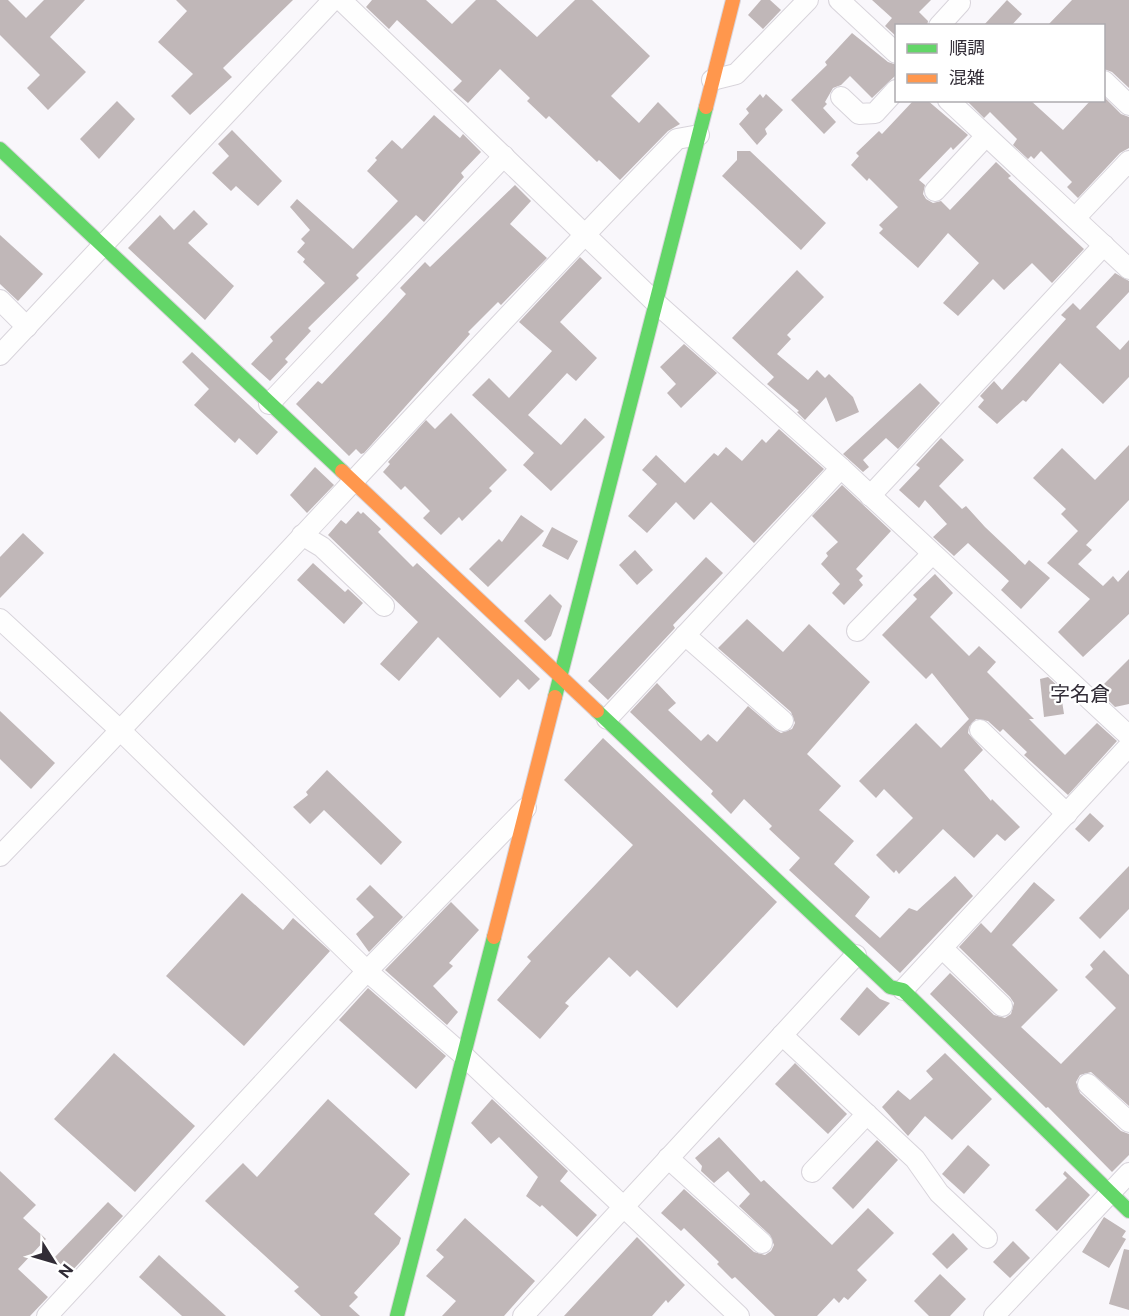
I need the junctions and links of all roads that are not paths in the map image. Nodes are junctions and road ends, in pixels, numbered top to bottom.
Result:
1 (333, 0) edge
2 (341, 0) edge
3 (733, 0) edge
4 (808, 0) edge
5 (839, 0) edge
6 (960, 3) dead end
7 (941, 24) edge
8 (895, 51) edge
9 (712, 80) junction
10 (1105, 82) edge
11 (895, 92) edge
12 (841, 97) dead end
13 (950, 102) edge
14 (1129, 105) edge
15 (699, 135) junction
16 (986, 136) junction
17 (0, 149) edge
18 (504, 156) junction
19 (1129, 161) edge
20 (935, 191) dead end
21 (1075, 218) junction
22 (584, 234) junction
23 (1104, 245) junction
24 (102, 247) junction
25 (1129, 269) edge
26 (0, 300) edge
27 (655, 302) junction
28 (27, 327) junction
29 (0, 355) edge
30 (269, 404) junction
31 (841, 468) junction
32 (353, 482) junction
33 (870, 496) junction
34 (302, 535) junction
35 (932, 554) junction
36 (384, 606) dead end
37 (0, 619) edge
38 (857, 631) dead end
39 (685, 635) junction
40 (559, 677) junction
41 (607, 719) junction
42 (783, 721) dead end
43 (980, 730) dead end
44 (121, 731) junction
45 (1129, 736) edge
46 (1129, 746) edge
47 (526, 808) junction
48 (1067, 814) junction
49 (0, 856) edge
50 (942, 948) junction
51 (856, 955) junction
52 (367, 971) junction
53 (903, 990) junction
54 (1002, 1006) dead end
55 (782, 1035) junction
56 (463, 1055) junction
57 (1088, 1084) dead end
58 (867, 1113) junction
59 (1129, 1122) edge
60 (668, 1158) junction
61 (812, 1172) dead end
62 (1129, 1173) edge
63 (1111, 1193) junction
64 (623, 1207) junction
65 (1129, 1210) edge
66 (987, 1238) dead end
67 (762, 1243) dead end
68 (47, 1316) edge
69 (397, 1316) edge
70 (523, 1316) edge
71 (739, 1316) edge
72 (994, 1316) edge

1 - 24 street
2 - 18 street
3 - 9 street
4 - 9 street
5 - 8 street
6 - 7 street
9 - 15 street
10 - 14 street
11 - 12 street
13 - 16 street
15 - 22 street
15 - 27 street
16 - 20 street
16 - 21 street
17 - 24 street
18 - 22 street
18 - 30 street
19 - 21 street
21 - 23 street
22 - 27 street
22 - 32 street
23 - 25 street
23 - 33 street
24 - 28 street
24 - 30 street
26 - 28 street
27 - 31 street
27 - 40 street
28 - 29 street
30 - 32 street
31 - 33 street
31 - 39 street
32 - 34 street
32 - 40 street
33 - 35 street
34 - 36 street
34 - 44 street
35 - 38 street
35 - 45 street
37 - 44 street
39 - 41 street
39 - 42 street
40 - 41 street
40 - 47 street
41 - 51 street
43 - 48 street
44 - 49 street
44 - 52 street
46 - 48 street
47 - 52 street
47 - 56 street
48 - 50 street
50 - 53 street
50 - 54 street
51 - 53 street
51 - 55 street
52 - 56 street
52 - 68 street
53 - 63 street
55 - 58 street
55 - 60 street
56 - 64 street
56 - 69 street
57 - 59 street
58 - 61 street
58 - 66 street
60 - 64 street
60 - 67 street
62 - 63 street
63 - 65 street
63 - 72 street
64 - 70 street
64 - 71 street

